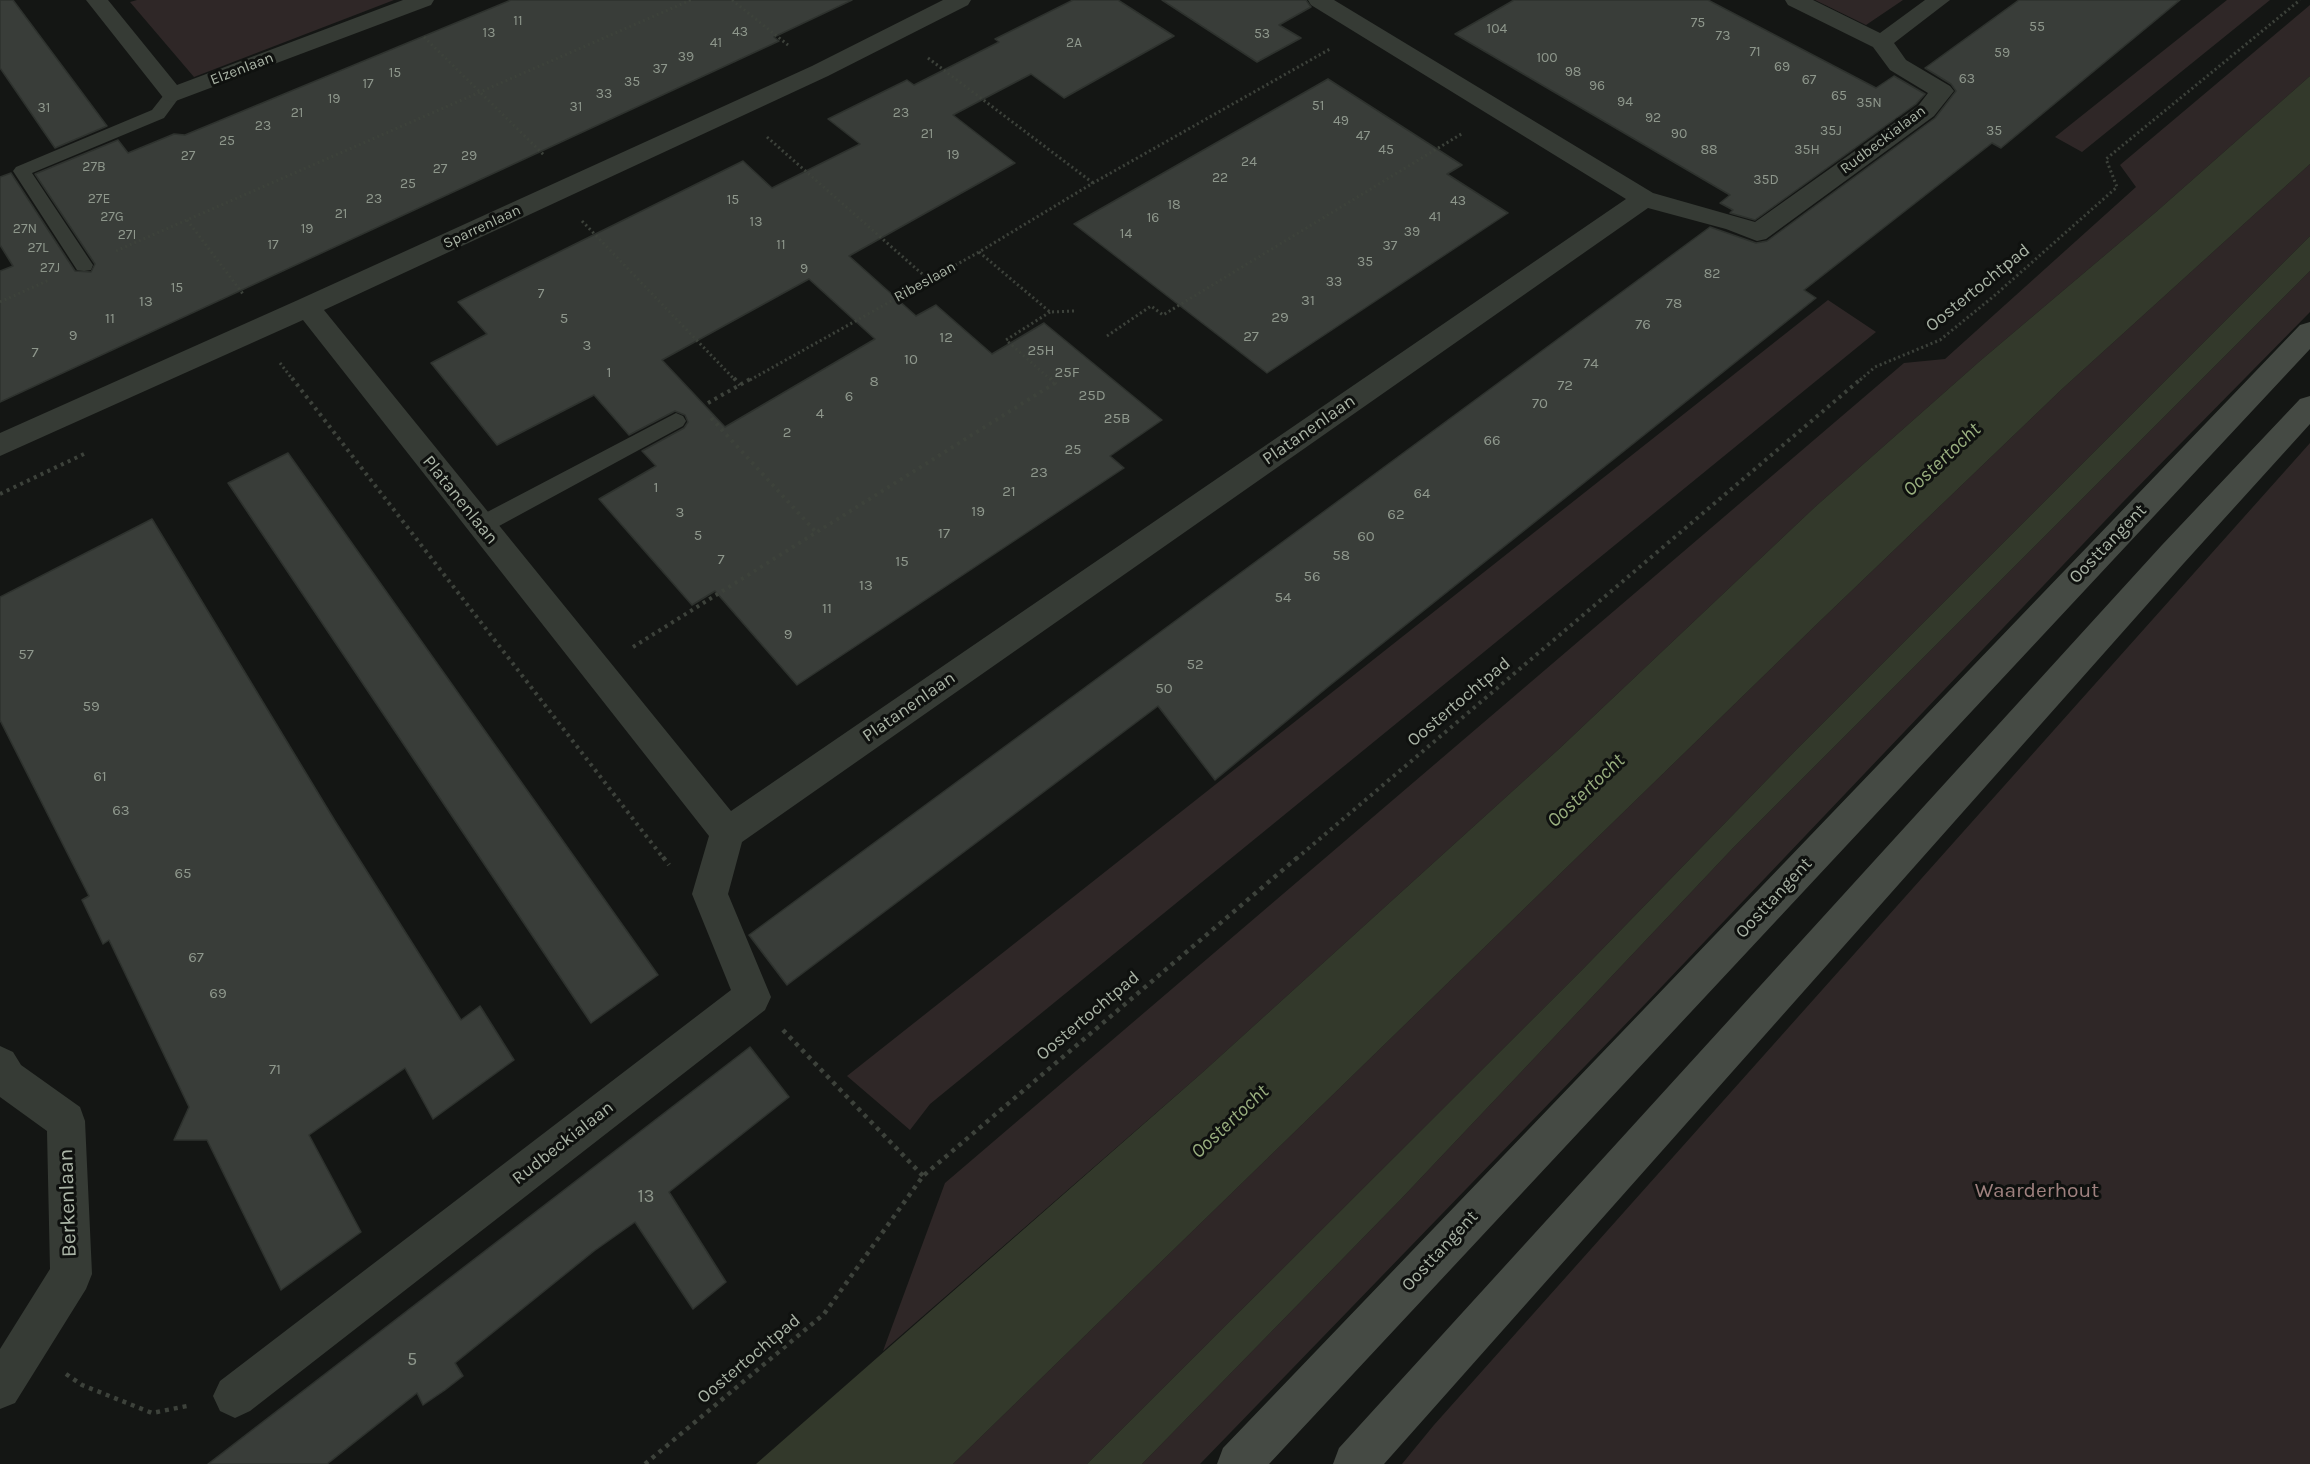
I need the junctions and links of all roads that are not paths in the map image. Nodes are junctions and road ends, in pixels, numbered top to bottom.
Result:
1 (97, 0) edge
2 (423, 0) edge
3 (960, 0) edge
4 (1319, 0) edge
5 (1796, 0) edge
6 (1939, 0) edge
7 (1881, 42) junction
8 (173, 95) junction
9 (1644, 199) junction
10 (84, 265) road end
11 (307, 307) junction
12 (2310, 332) edge
13 (2310, 406) edge
14 (676, 421) road end
15 (0, 445) edge
16 (480, 526) junction
17 (727, 832) junction
18 (0, 1065) edge
19 (0, 1388) edge
20 (235, 1395) road end
21 (1239, 1464) edge
22 (1355, 1464) edge

1 - 8 street
2 - 8 street, Elzenlaan
3 - 11 street, Sparrenlaan
4 - 9 street
5 - 7 street
6 - 7 street
7 - 9 street, Rudbeckialaan
8 - 10 lane
9 - 17 street, Platanenlaan
11 - 15 street, Sparrenlaan
11 - 16 street, Platanenlaan
12 - 21 main road, Oosttangent
13 - 22 main road
14 - 16 lane
16 - 17 street, Platanenlaan
17 - 20 street, Rudbeckialaan
18 - 19 street, Berkenlaan

